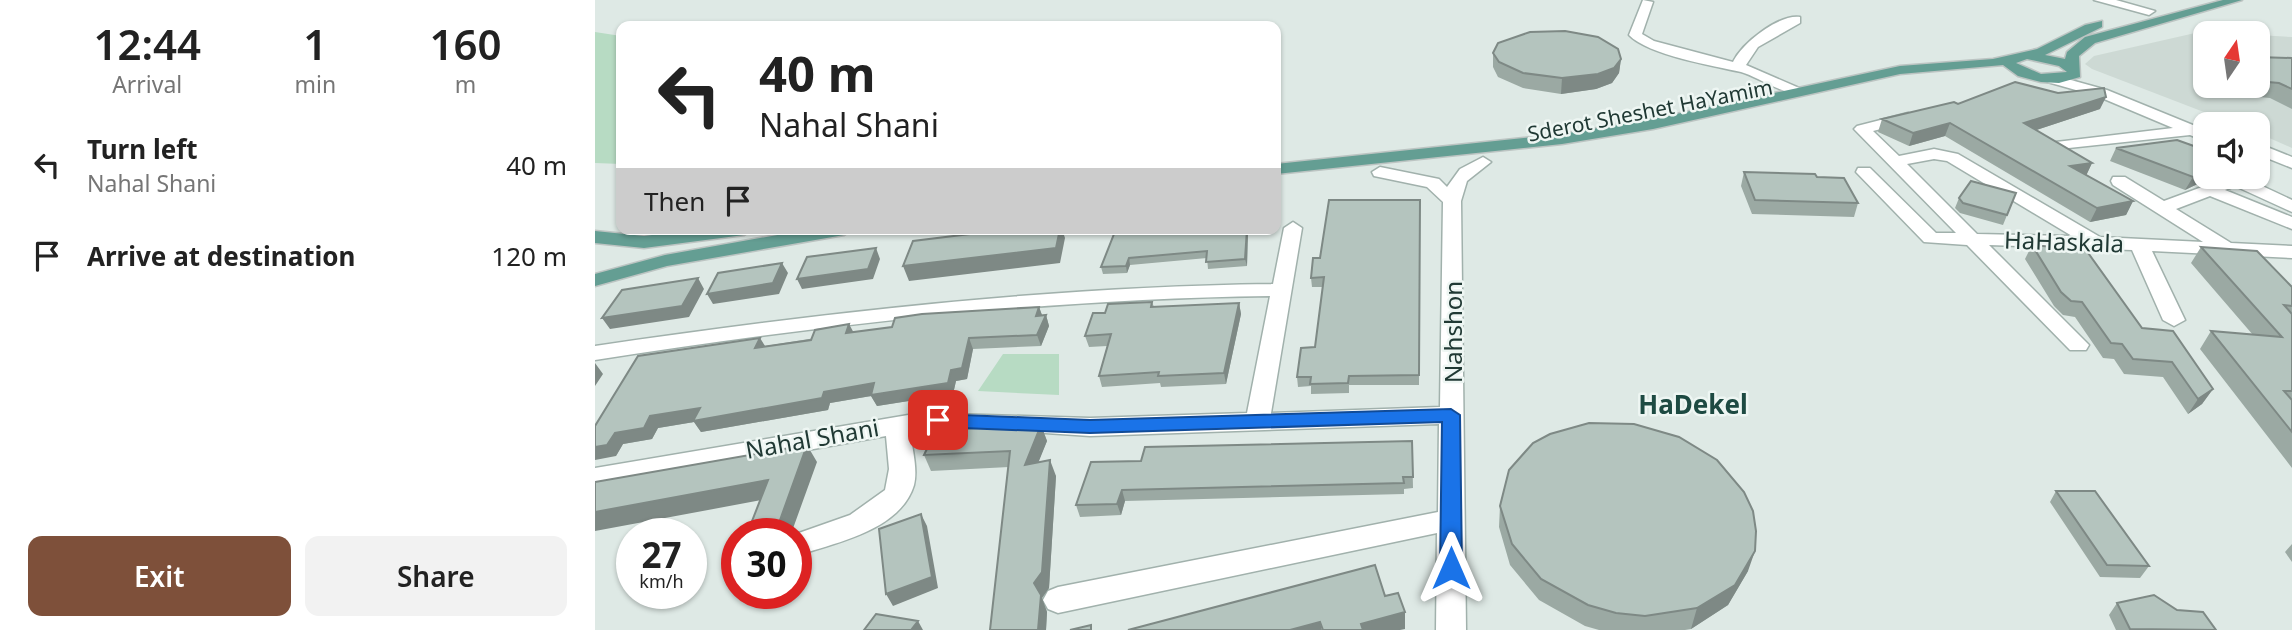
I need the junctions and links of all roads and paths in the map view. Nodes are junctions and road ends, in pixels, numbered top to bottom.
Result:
1 (2100, 0) edge
2 (2194, 0) edge
3 (2235, 0) edge
4 (1647, 2) dead end
5 (2149, 11) junction
6 (1796, 20) dead end
7 (2027, 55) junction
8 (2010, 58) junction
9 (1738, 68) junction
10 (2073, 68) junction
11 (2029, 75) junction
12 (2049, 78) junction
13 (1799, 91) junction
14 (1923, 114) edge
15 (2193, 127) edge
16 (2193, 128) edge
17 (2193, 132) edge
18 (2056, 147) edge
19 (2270, 154) edge
20 (1483, 162) junction
21 (1895, 162) junction
22 (2292, 163) edge
23 (2270, 165) edge
24 (1281, 168) edge
25 (1380, 172) junction
26 (1864, 172) dead end
27 (2292, 174) edge
28 (1281, 181) edge
29 (2119, 181) dead end
30 (2210, 190) junction
31 (1452, 201) junction
32 (2292, 207) edge
33 (2162, 208) junction
34 (2292, 224) edge
35 (1293, 228) dead end
36 (700, 235) edge
37 (810, 235) edge
38 (604, 239) edge
39 (1975, 239) junction
40 (2095, 242) junction
41 (2139, 244) junction
42 (2226, 248) junction
43 (2292, 252) edge
44 (595, 279) edge
45 (1281, 290) junction
46 (2174, 320) dead end
47 (2077, 345) dead end
48 (595, 353) edge
49 (1451, 415) junction
50 (1258, 422) junction
51 (897, 424) junction
52 (595, 478) edge
53 (1451, 520) junction
54 (812, 539) edge
55 (1058, 600) dead end
56 (1451, 630) edge

1 - 5 street
2 - 5 main road
3 - 10 main road
4 - 9 street
5 - 7 main road
6 - 9 street
7 - 8 main road, Sderot Sheshet HaYamim
7 - 10 main road
8 - 11 main road
8 - 13 main road, Sderot Sheshet HaYamim
9 - 13 street
10 - 12 main road
10 - 15 street
11 - 12 main road, Sderot Sheshet HaYamim
11 - 20 main road, Sderot Sheshet HaYamim
12 - 16 street
13 - 24 main road, Sderot Sheshet HaYamim
14 - 21 street
17 - 18 street
19 - 22 street
20 - 25 main road, Sderot Sheshet HaYamim
20 - 31 street, Nahshon
21 - 39 street
21 - 40 street
23 - 27 street
25 - 28 main road, Sderot Sheshet HaYamim
25 - 31 street
26 - 39 street, HaHaskala
29 - 33 street
30 - 32 street
30 - 33 street
30 - 34 street
31 - 49 street, Nahshon
33 - 42 street
35 - 45 street
36 - 38 main road
37 - 44 main road
38 - 44 main road
39 - 40 street, HaHaskala
39 - 47 street
40 - 41 street, HaHaskala
41 - 42 street, HaHaskala
41 - 46 street
42 - 43 street, HaHaskala
45 - 48 street
45 - 50 street
49 - 50 street, Nahal Shani
49 - 53 street, Nahshon
50 - 51 street, Nahal Shani
51 - 52 street, Nahal Shani
51 - 54 street
53 - 55 street
53 - 56 street, Nahshon

